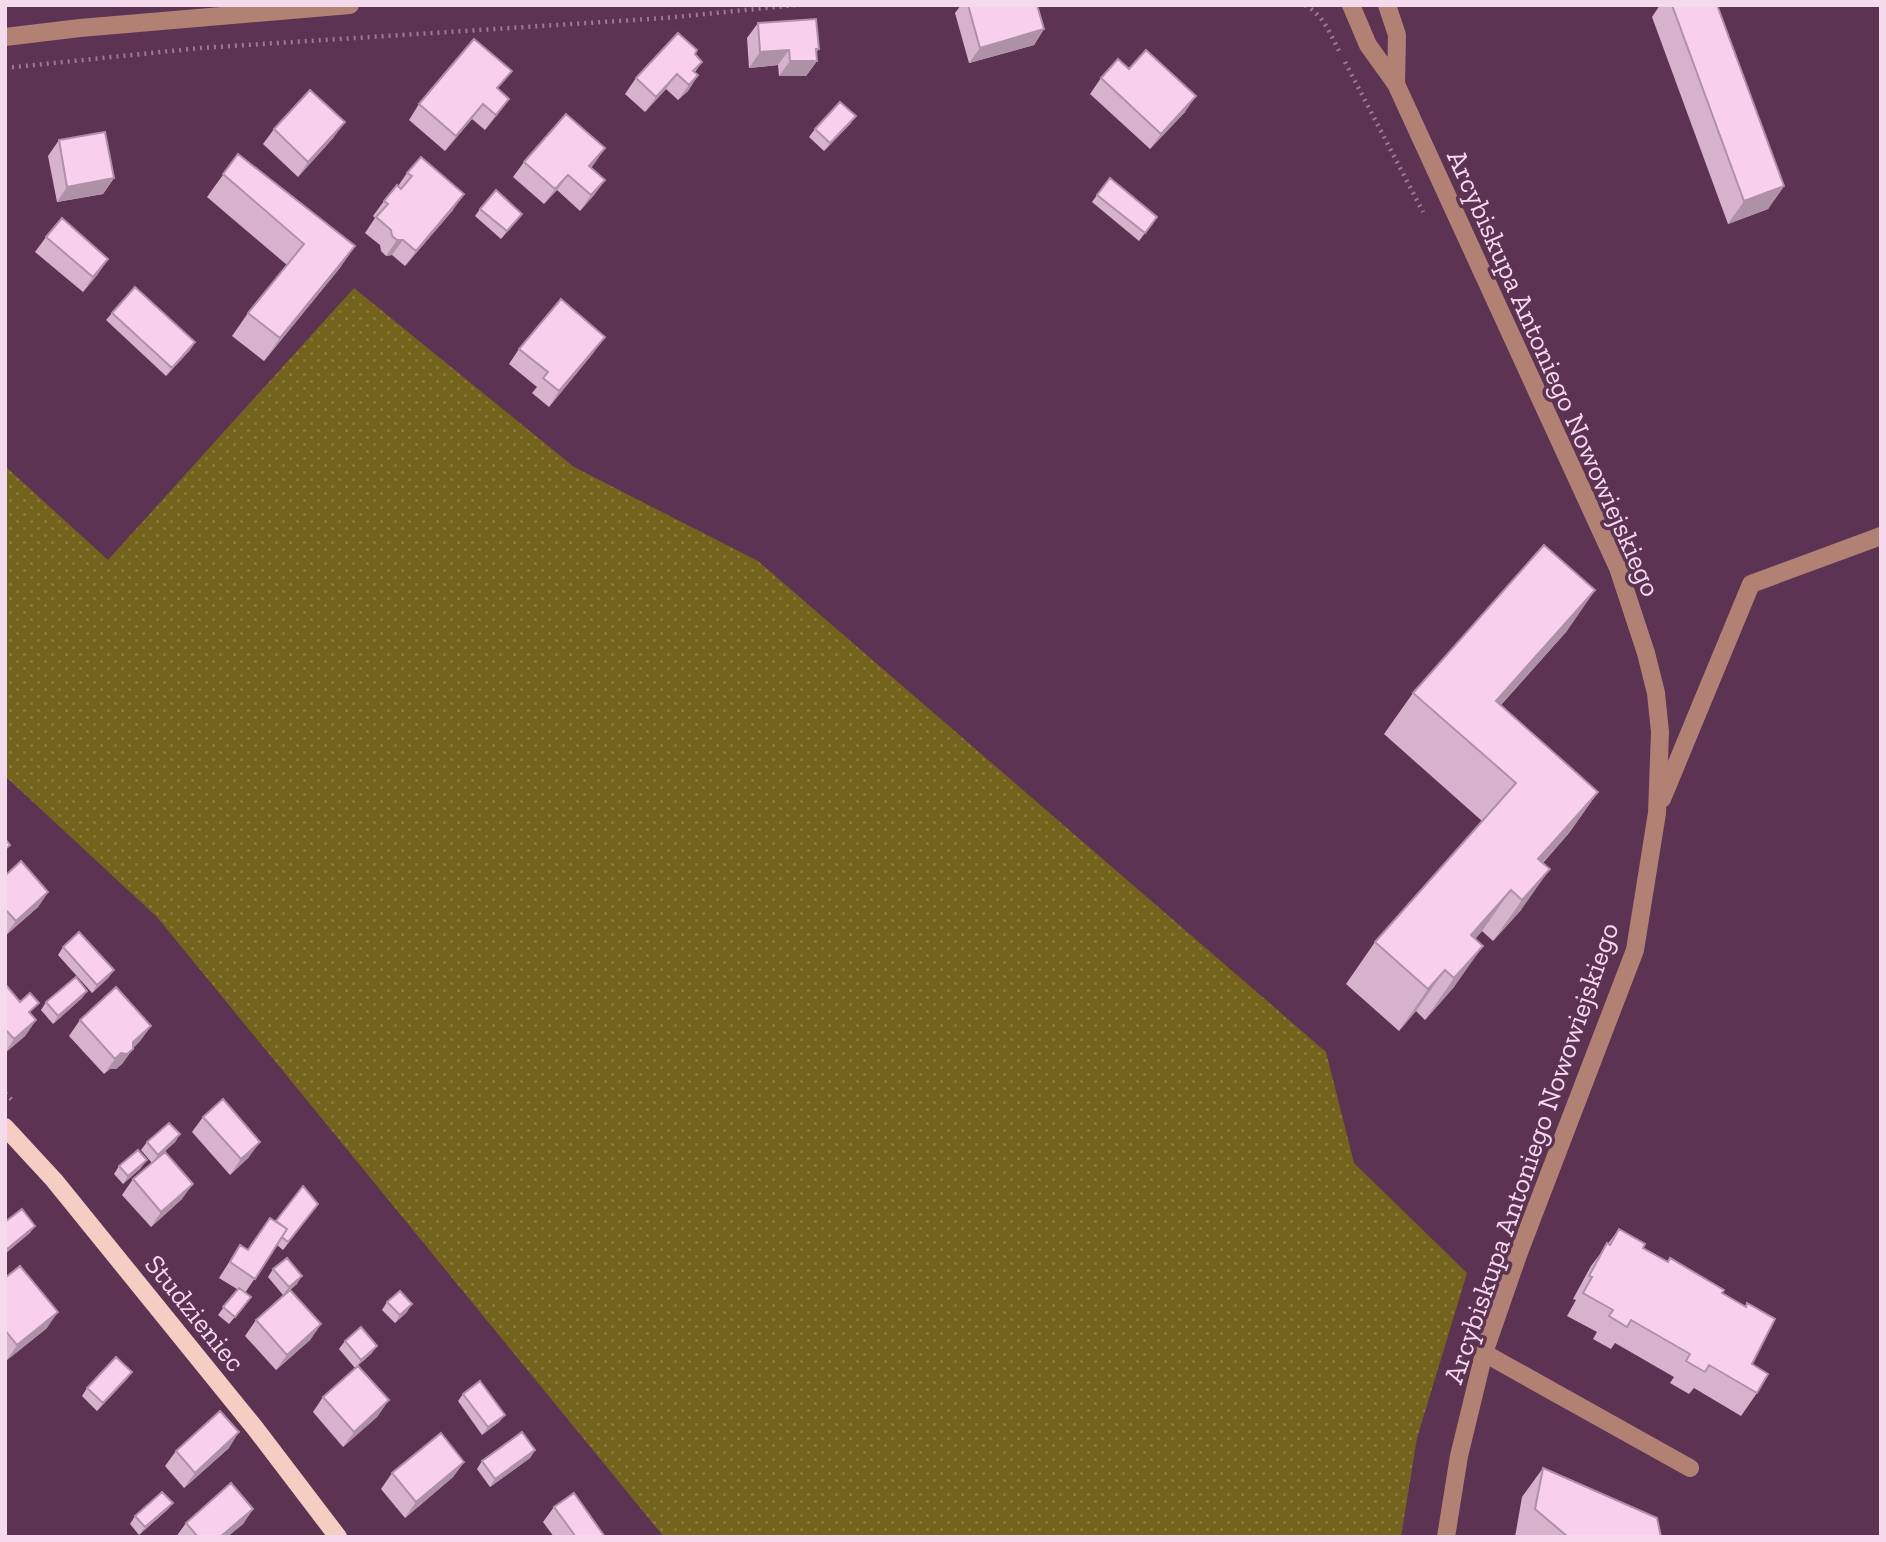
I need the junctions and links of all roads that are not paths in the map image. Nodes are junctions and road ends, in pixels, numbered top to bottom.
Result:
1 (349, 5) edge
2 (1351, 5) edge
3 (1388, 5) edge
4 (5, 37) edge
5 (1396, 84) junction
6 (1881, 536) edge
7 (1657, 813) junction
8 (5, 1127) edge
9 (1484, 1353) junction
10 (1690, 1468) dead end
11 (338, 1537) edge
12 (1446, 1537) edge

1 - 4 street
2 - 5 street, Arcybiskupa Antoniego Nowowiejskiego
3 - 5 street, Arcybiskupa Antoniego Nowowiejskiego
5 - 7 street, Arcybiskupa Antoniego Nowowiejskiego
6 - 7 street
7 - 9 street, Arcybiskupa Antoniego Nowowiejskiego
8 - 11 main road, Studzieniec
9 - 10 street
9 - 12 street, Arcybiskupa Antoniego Nowowiejskiego

